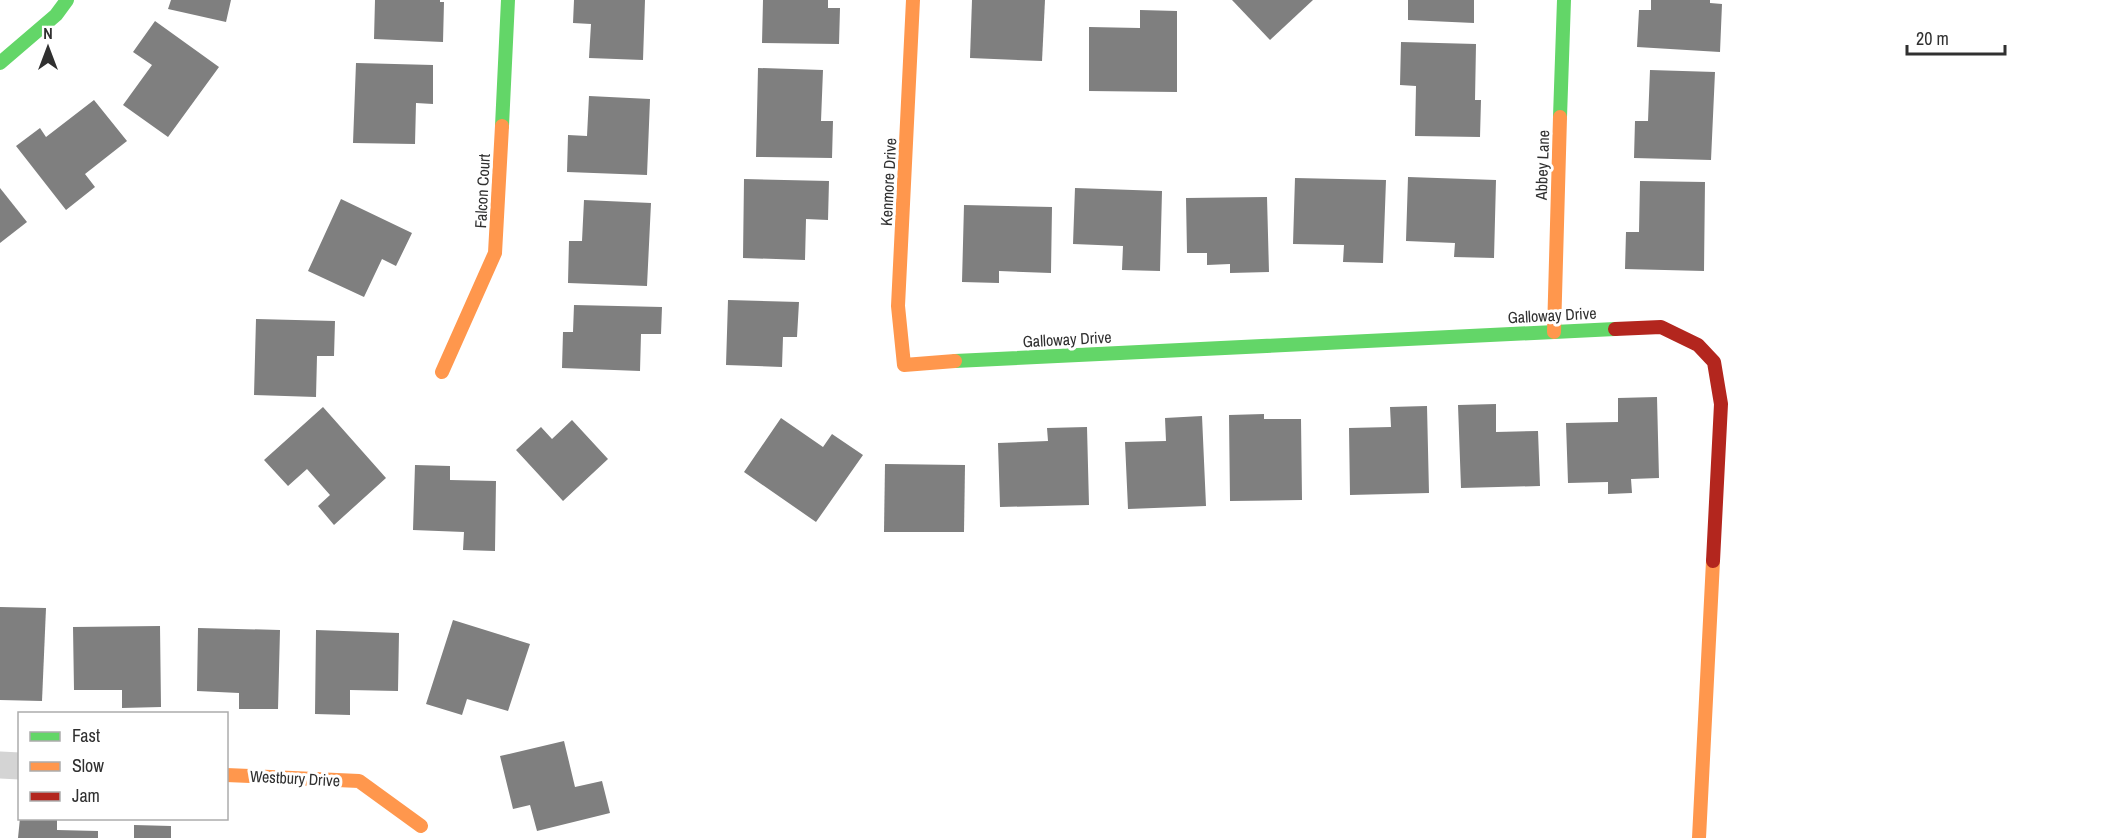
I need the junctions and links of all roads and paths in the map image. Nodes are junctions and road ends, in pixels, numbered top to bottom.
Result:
1 (67, 0) edge
2 (508, 0) edge
3 (913, 0) edge
4 (1564, 0) edge
5 (0, 63) edge
6 (1554, 332) junction
7 (903, 365) joint
8 (442, 372) dead end
9 (0, 765) edge
10 (18, 766) edge
11 (228, 775) edge
12 (421, 826) dead end
13 (1699, 838) edge

1 - 5 street
2 - 8 street, Falcon Court
3 - 7 street, Kenmore Drive
4 - 6 street, Abbey Lane
6 - 7 street, Galloway Drive
6 - 13 street, Galloway Drive
9 - 10 street
11 - 12 street, Westbury Drive

